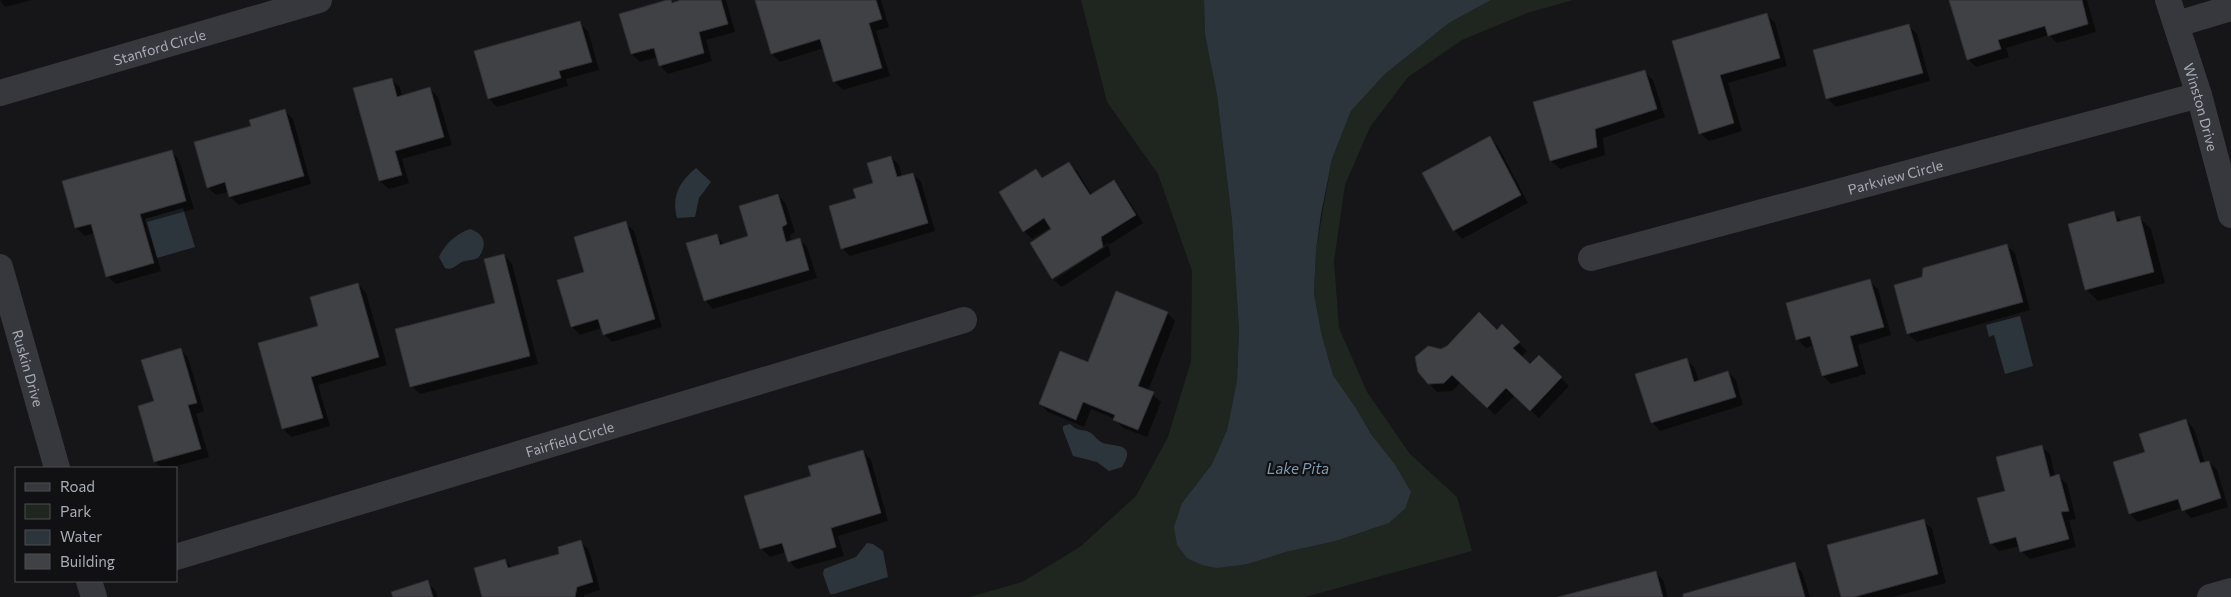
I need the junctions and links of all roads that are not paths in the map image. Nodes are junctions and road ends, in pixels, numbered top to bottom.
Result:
1 (319, 0) edge
2 (2231, 8) edge
3 (2172, 12) edge
4 (0, 93) edge
5 (2199, 95) junction
6 (2231, 215) edge
7 (1591, 258) dead end
8 (0, 267) edge
9 (964, 320) dead end
10 (57, 467) edge
11 (178, 555) edge
12 (2231, 591) edge
13 (2210, 597) edge

1 - 4 street, Stanford Circle
2 - 3 street
3 - 5 street, Winston Drive
5 - 6 street, Winston Drive
5 - 7 street, Parkview Circle
8 - 10 street, Ruskin Drive
9 - 11 street, Fairfield Circle
12 - 13 street

